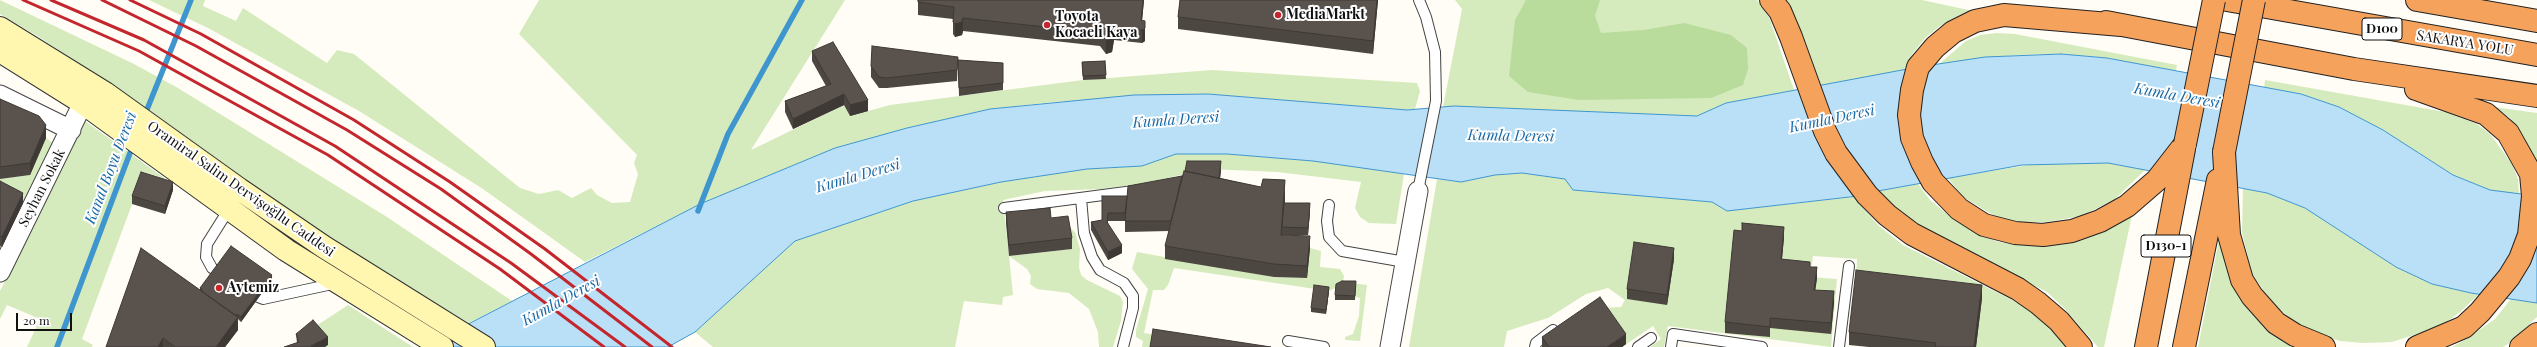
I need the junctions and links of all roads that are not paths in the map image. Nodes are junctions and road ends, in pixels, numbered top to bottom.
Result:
1 (1419, 0) edge
2 (1771, 0) edge
3 (2001, 0) edge
4 (2214, 0) edge
5 (2227, 0) edge
6 (2254, 0) edge
7 (2417, 0) edge
8 (2537, 21) edge
9 (2121, 25) junction
10 (0, 28) edge
11 (0, 51) edge
12 (2537, 55) edge
13 (2354, 70) junction
14 (0, 95) edge
15 (2537, 96) edge
16 (94, 103) junction
17 (71, 130) junction
18 (2185, 144) junction
19 (168, 152) junction
20 (2224, 152) junction
21 (1151, 188) edge
22 (1418, 191) joint
23 (1081, 198) junction
24 (1329, 205) dead end
25 (1004, 208) dead end
26 (229, 209) junction
27 (1405, 262) junction
28 (1849, 266) dead end
29 (0, 272) edge
30 (340, 283) junction
31 (1560, 326) edge
32 (2537, 334) edge
33 (1651, 338) dead end
34 (1288, 341) dead end
35 (442, 347) edge
36 (484, 347) edge
37 (1123, 347) edge
38 (1324, 347) edge
39 (1390, 347) edge
40 (1535, 347) edge
41 (1638, 347) edge
42 (1671, 347) edge
43 (1762, 347) edge
44 (1839, 347) edge
45 (2081, 347) edge
46 (2146, 347) edge
47 (2184, 347) edge
48 (2324, 347) edge
49 (2417, 347) edge
50 (2521, 347) edge

1 - 22 lane
2 - 45 highway
3 - 9 highway
4 - 18 highway, bridge
5 - 12 highway, SAKARYA YOLU / D100
6 - 20 highway, bridge
7 - 8 highway
9 - 13 highway
9 - 18 highway
10 - 16 main road, Oramiral Salim Dervişoğllu Caddesi
11 - 16 main road, Oramiral Salim Dervişoğllu Caddesi
13 - 15 highway
13 - 49 highway
14 - 17 street
16 - 17 street, Seyhan Sokak
16 - 19 main road, Oramiral Salim Dervişoğllu Caddesi
17 - 29 street, Seyhan Sokak
18 - 46 highway, D130-1
19 - 26 main road, Oramiral Salim Dervişoğllu Caddesi
19 - 36 main road, Oramiral Salim Dervişoğllu Caddesi
20 - 47 highway, D130-1
20 - 48 highway
21 - 23 lane
22 - 27 street
23 - 25 lane
23 - 37 lane
24 - 27 lane
26 - 30 main road, Oramiral Salim Dervişoğllu Caddesi
26 - 30 lane
27 - 39 street
28 - 44 lane
30 - 35 main road, Oramiral Salim Dervişoğllu Caddesi
31 - 40 lane
32 - 50 highway
33 - 41 lane
34 - 38 lane
42 - 43 lane

